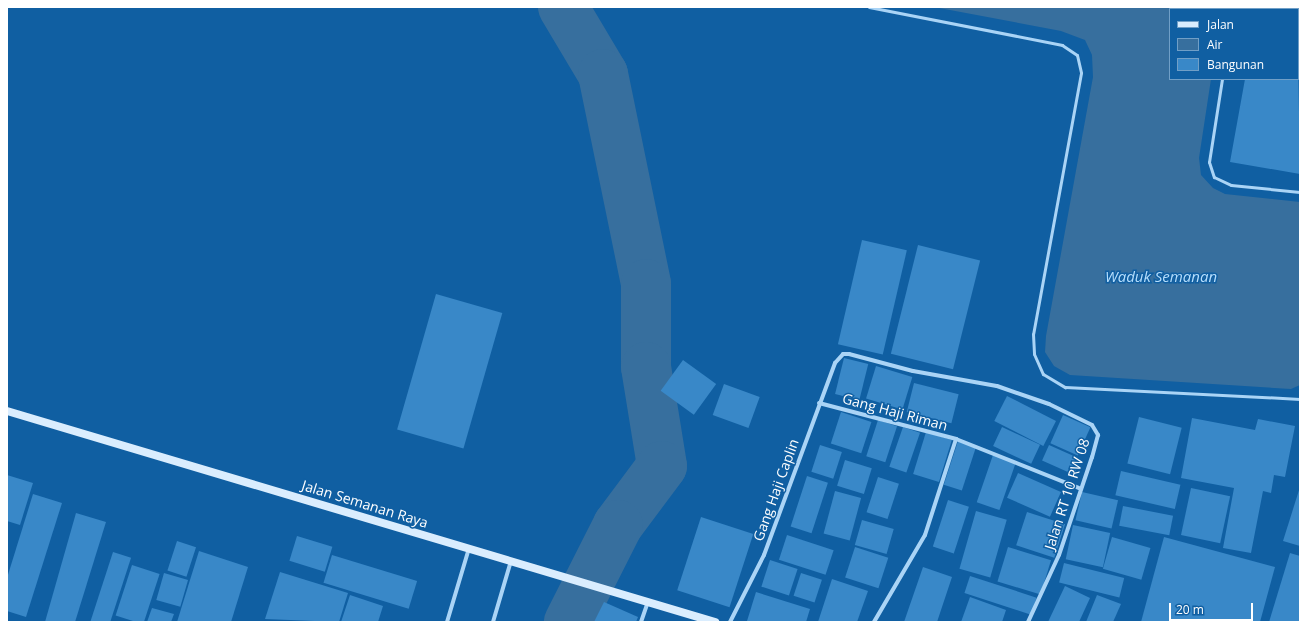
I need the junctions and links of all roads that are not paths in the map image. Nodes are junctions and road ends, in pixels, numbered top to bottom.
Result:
1 (869, 7) edge
2 (1222, 80) edge
3 (1300, 192) edge
4 (835, 363) joint
5 (1300, 400) edge
6 (819, 403) junction
7 (7, 411) edge
8 (956, 439) junction
9 (1079, 488) junction
10 (468, 548) junction
11 (511, 561) junction
12 (649, 600) junction
13 (447, 622) edge
14 (493, 622) edge
15 (641, 622) edge
16 (715, 622) edge
17 (730, 622) edge
18 (874, 622) edge
19 (1028, 622) edge

1 - 5 lane
2 - 3 lane
4 - 6 street, Gang Haji Caplin
4 - 9 street, Jalan RT 10 RW 08
6 - 8 street, Gang Haji Riman
6 - 17 street, Gang Haji Caplin
7 - 10 street, Jalan Semanan Raya
8 - 9 street
8 - 18 street, Gang Haji Riman
9 - 19 street, Jalan RT 10 RW 08
10 - 11 street, Jalan Semanan Raya
10 - 13 street
11 - 12 street, Jalan Semanan Raya
11 - 14 street
12 - 15 street
12 - 16 street, Jalan Semanan Raya

